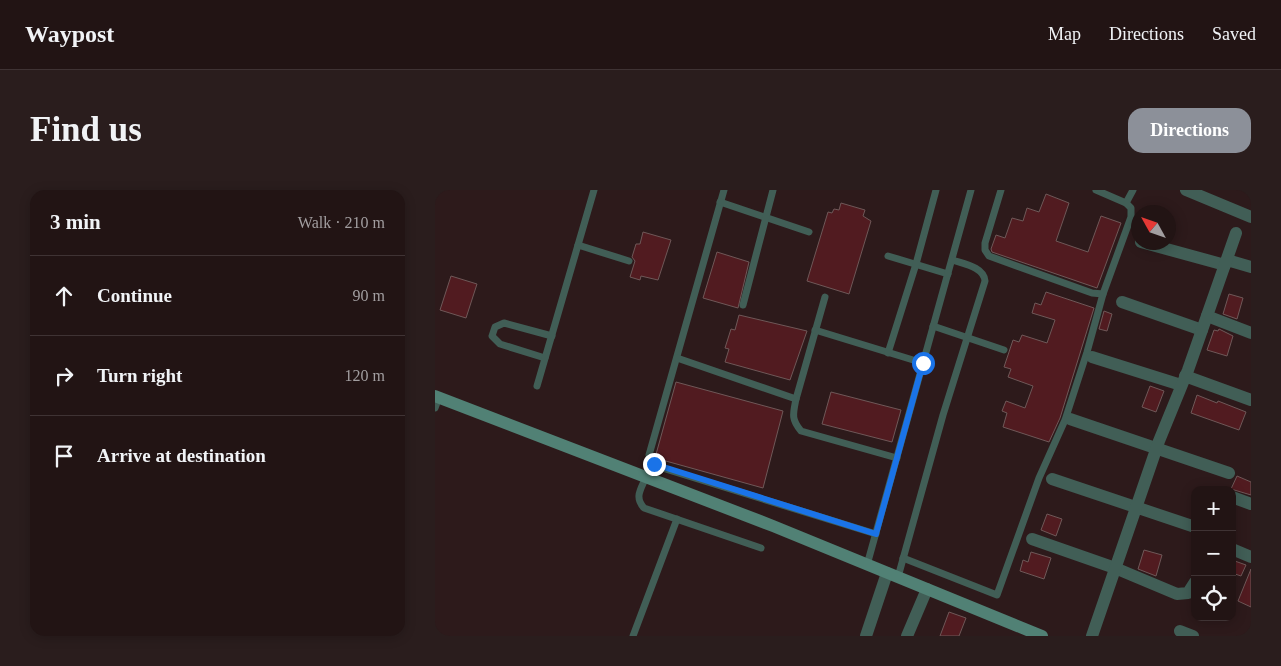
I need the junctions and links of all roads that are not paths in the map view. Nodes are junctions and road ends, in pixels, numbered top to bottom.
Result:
1 (594, 190) edge
2 (724, 190) edge
3 (773, 190) edge
4 (936, 190) edge
5 (971, 190) edge
6 (1001, 190) edge
7 (1096, 190) edge
8 (1133, 190) edge
9 (1186, 190) edge
10 (1203, 193) edge
11 (720, 202) junction
12 (1126, 204) junction
13 (1251, 217) edge
14 (766, 218) junction
15 (809, 232) dead end
16 (1236, 233) dead end
17 (578, 245) junction
18 (1173, 250) edge
19 (888, 256) dead end
20 (951, 260) junction
21 (629, 261) dead end
22 (1226, 262) junction
23 (916, 264) junction
24 (1251, 267) edge
25 (948, 274) junction
26 (1103, 294) junction
27 (825, 297) dead end
28 (1122, 302) dead end
29 (743, 305) dead end
30 (1207, 316) junction
31 (933, 326) junction
32 (815, 330) junction
33 (1202, 330) junction
34 (1251, 333) edge
35 (551, 336) junction
36 (967, 337) junction
37 (1004, 350) dead end
38 (888, 353) junction
39 (1092, 356) dead end
40 (545, 358) junction
41 (677, 358) junction
42 (923, 363) junction
43 (1183, 380) junction
44 (537, 386) dead end
45 (796, 399) junction
46 (436, 400) edge
47 (1251, 400) edge
48 (1070, 419) dead end
49 (1156, 448) junction
50 (897, 458) junction
51 (1229, 473) dead end
52 (646, 477) junction
53 (1052, 479) dead end
54 (1236, 499) edge
55 (1251, 504) edge
56 (1136, 507) junction
57 (677, 519) junction
58 (1191, 526) edge
59 (876, 534) junction
60 (1032, 539) dead end
61 (761, 548) dead end
62 (1236, 551) edge
63 (1251, 557) edge
64 (903, 558) junction
65 (867, 565) junction
66 (1115, 568) junction
67 (892, 575) junction
68 (1191, 588) edge
69 (927, 589) junction
70 (1180, 631) dead end
71 (633, 636) edge
72 (866, 636) edge
73 (907, 636) edge
74 (1042, 636) edge
75 (1092, 636) edge
76 (1193, 636) edge

1 - 17 lane
2 - 11 lane
3 - 14 lane
4 - 23 lane
5 - 20 lane
6 - 26 lane
7 - 12 lane
8 - 12 lane
9 - 10 street
10 - 13 street
11 - 14 lane
11 - 41 lane
12 - 26 lane
14 - 15 lane
14 - 29 lane
16 - 22 street
17 - 21 lane
17 - 35 lane
18 - 22 street
19 - 23 lane
20 - 25 lane
20 - 36 lane
22 - 24 street
22 - 30 street
23 - 25 lane
23 - 38 lane
25 - 31 lane
26 - 64 lane
27 - 32 lane
28 - 33 street
30 - 33 street
30 - 34 street
31 - 36 lane
31 - 42 lane
32 - 38 lane
32 - 45 lane
33 - 43 street
35 - 40 lane
35 - 40 lane
36 - 37 lane
36 - 64 lane
38 - 42 lane
39 - 43 street
40 - 44 lane
41 - 45 lane
41 - 59 lane
42 - 50 lane
43 - 47 street
43 - 49 street
45 - 50 lane
46 - 52 street
48 - 49 street
49 - 51 street
49 - 56 street
50 - 59 lane
52 - 57 lane
52 - 65 street
53 - 56 street
54 - 55 street
56 - 58 street
56 - 66 street
57 - 61 lane
57 - 71 lane
59 - 65 lane
60 - 66 street
62 - 63 street
64 - 67 lane
65 - 67 street
66 - 68 street
66 - 75 street
67 - 69 street
67 - 72 street
69 - 73 street
69 - 74 street
70 - 76 street

